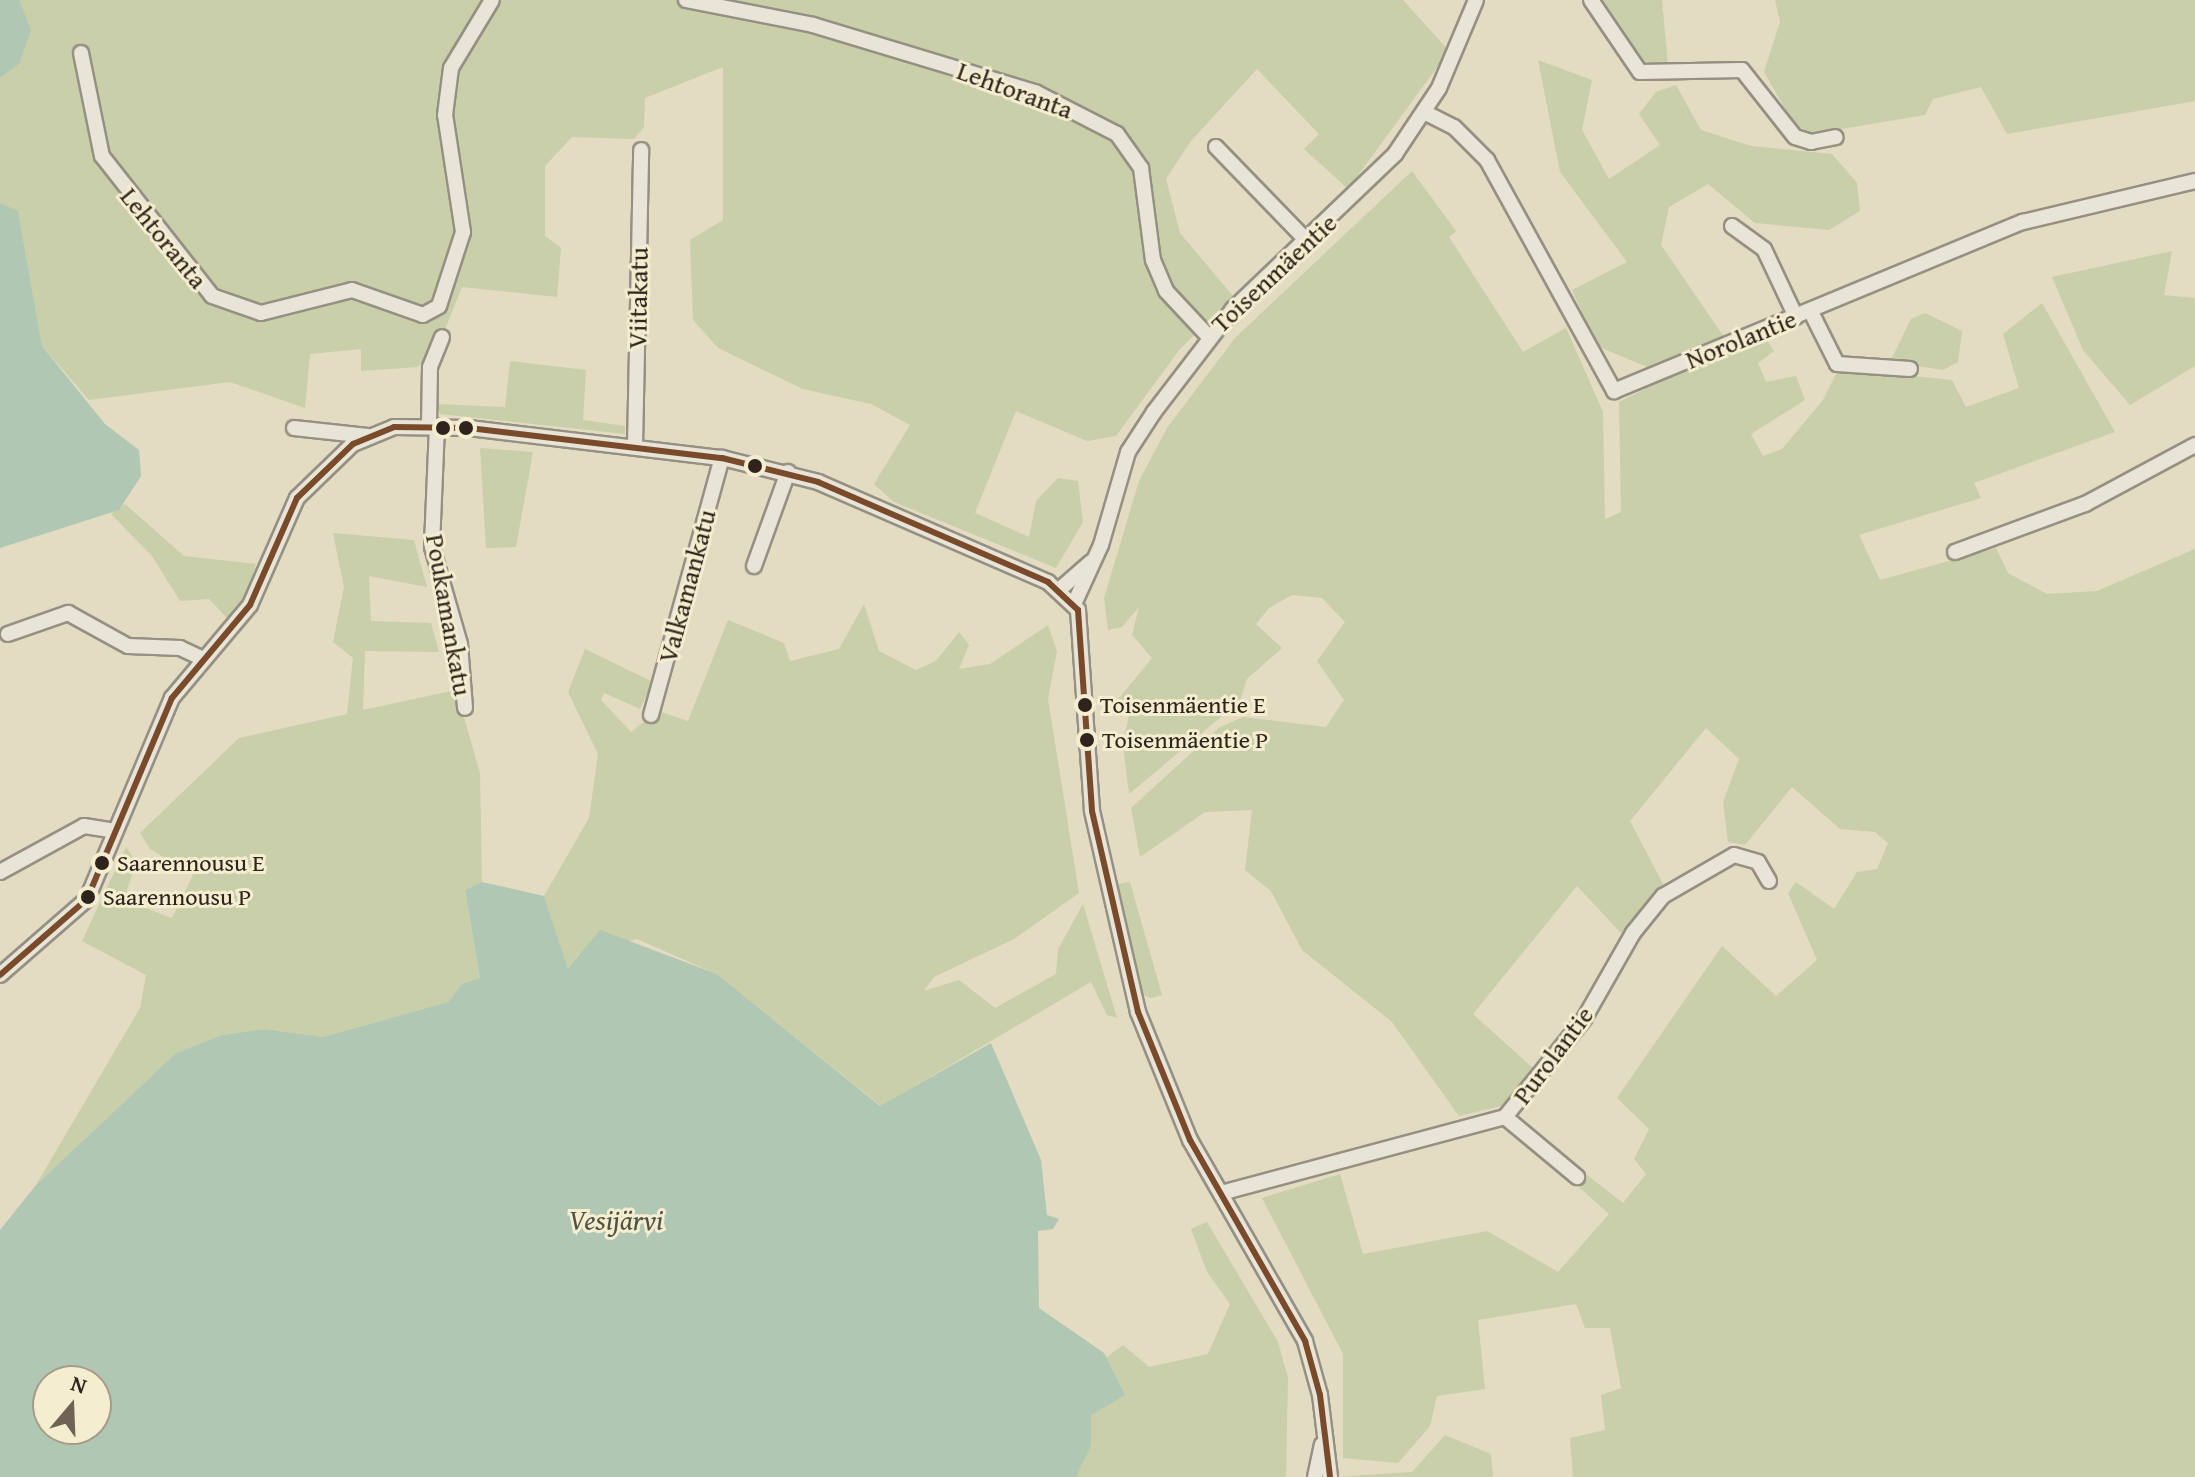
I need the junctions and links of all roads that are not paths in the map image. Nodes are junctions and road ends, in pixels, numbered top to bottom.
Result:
1 (492, 0) edge
2 (686, 0) edge
3 (1476, 0) edge
4 (1591, 0) edge
5 (81, 53) dead end
6 (1426, 113) junction
7 (1836, 137) dead end
8 (1216, 147) dead end
9 (641, 150) dead end
10 (2195, 181) edge
11 (1732, 226) dead end
12 (1308, 242) junction
13 (1811, 312) junction
14 (1796, 317) junction
15 (1208, 336) junction
16 (442, 337) dead end
17 (1910, 369) dead end
18 (433, 425) junction
19 (294, 428) dead end
20 (368, 436) junction
21 (2195, 445) edge
22 (635, 446) junction
23 (722, 458) junction
24 (788, 472) junction
25 (1955, 552) dead end
26 (1094, 559) junction
27 (754, 566) dead end
28 (1060, 589) junction
29 (1074, 604) junction
30 (8, 634) dead end
31 (201, 658) junction
32 (465, 708) dead end
33 (651, 715) dead end
34 (114, 831) junction
35 (0, 872) edge
36 (1769, 881) dead end
37 (0, 975) edge
38 (1505, 1117) junction
39 (1577, 1177) dead end
40 (1221, 1193) junction
41 (1325, 1437) junction
42 (1315, 1477) edge
43 (1330, 1477) edge

1 - 5 street, Lehtoranta
2 - 15 street, Lehtoranta
3 - 6 street, Toisenmäentie
4 - 7 street
6 - 12 street, Toisenmäentie
6 - 14 street, Norolantie
8 - 12 street
9 - 22 street, Viitakatu
10 - 13 street, Norolantie
11 - 14 street
12 - 15 street, Toisenmäentie
13 - 14 street, Norolantie
13 - 17 street
15 - 26 street, Toisenmäentie
16 - 18 street, Poukamankatu
18 - 20 street
18 - 22 street
18 - 32 street, Poukamankatu
19 - 20 street
20 - 31 street
21 - 25 street
22 - 23 street
23 - 24 street
23 - 33 street, Valkamankatu
24 - 27 street
24 - 28 street
26 - 28 street
26 - 29 street, Toisenmäentie
28 - 29 street
29 - 40 street
30 - 31 street
31 - 34 street
34 - 35 street
34 - 37 street
36 - 38 street, Purolantie
38 - 39 street
38 - 40 street, Purolantie
40 - 41 street
41 - 42 street
41 - 43 street

